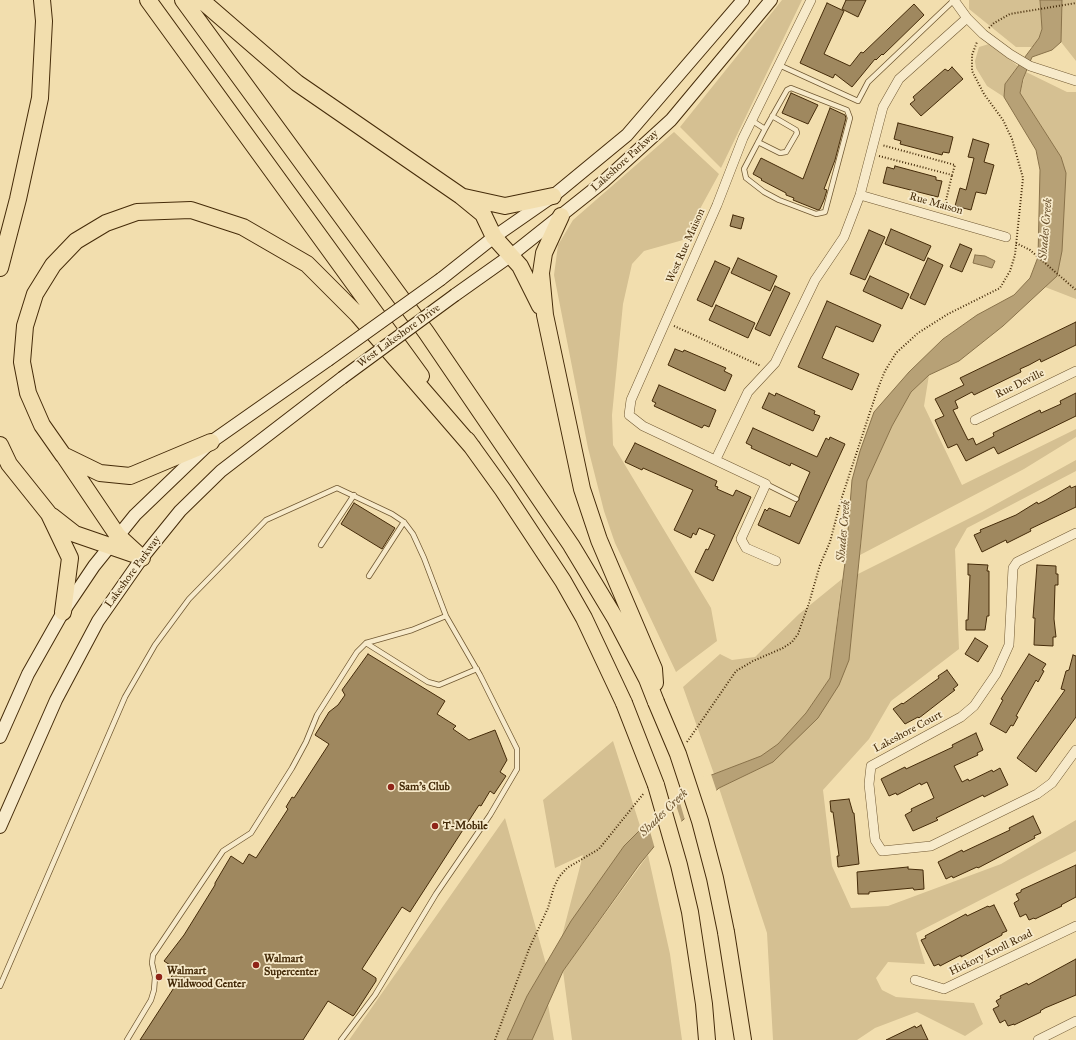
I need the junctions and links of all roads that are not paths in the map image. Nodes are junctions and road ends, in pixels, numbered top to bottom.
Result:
1 (42, 0) edge
2 (148, 0) edge
3 (183, 0) edge
4 (201, 0) edge
5 (743, 0) edge
6 (771, 0) edge
7 (811, 0) edge
8 (954, 0) edge
9 (967, 18) junction
10 (779, 65) junction
11 (1076, 81) edge
12 (772, 116) junction
13 (751, 120) junction
14 (765, 129) junction
15 (758, 142) junction
16 (860, 195) junction
17 (462, 196) junction
18 (553, 196) junction
19 (560, 216) junction
20 (494, 237) junction
21 (1006, 237) road end
22 (510, 256) junction
23 (0, 268) edge
24 (441, 279) joint
25 (455, 295) joint
26 (545, 315) junction
27 (1076, 371) edge
28 (342, 378) joint
29 (975, 420) dead end
30 (211, 442) junction
31 (0, 445) edge
32 (473, 448) junction
33 (63, 455) junction
34 (716, 459) junction
35 (766, 484) junction
36 (354, 495) junction
37 (796, 498) dead end
38 (49, 514) junction
39 (404, 522) junction
40 (1076, 533) edge
41 (114, 541) junction
42 (321, 545) dead end
43 (142, 558) junction
44 (776, 561) dead end
45 (369, 576) dead end
46 (63, 612) junction
47 (446, 616) junction
48 (366, 643) junction
49 (477, 669) junction
50 (650, 674) junction
51 (0, 737) edge
52 (1076, 750) edge
53 (0, 827) edge
54 (1076, 926) edge
55 (915, 980) dead end
56 (0, 986) edge
57 (1076, 1021) edge
58 (127, 1040) edge
59 (341, 1040) edge
60 (707, 1040) edge
61 (743, 1040) edge
62 (1038, 1040) edge

1 - 23 highway
2 - 32 highway
3 - 50 highway
4 - 17 highway
5 - 18 main road, Lakeshore Parkway
6 - 19 main road, Lakeshore Parkway
7 - 10 street, West Rue Maison
8 - 9 street
8 - 10 lane
9 - 11 street
9 - 16 street
10 - 13 street, West Rue Maison
12 - 14 lane
12 - 15 lane
12 - 15 lane
13 - 14 lane
13 - 34 street, West Rue Maison
14 - 15 lane
16 - 21 street, Rue Maison
16 - 34 street
17 - 18 highway
17 - 20 highway
18 - 20 main road, Lakeshore Parkway
19 - 22 main road, Lakeshore Parkway
19 - 26 highway
20 - 22 highway
20 - 24 main road, Lakeshore Parkway
22 - 25 main road, Lakeshore Parkway
22 - 26 highway
24 - 30 main road, West Lakeshore Drive, bridge
25 - 28 main road, West Lakeshore Drive, bridge
26 - 50 highway
27 - 29 street, Rue Deville
28 - 43 main road, Lakeshore Parkway
30 - 33 highway
30 - 41 main road
31 - 38 highway
32 - 33 highway
32 - 60 highway, bridge
33 - 41 highway
34 - 35 street, West Rue Maison
35 - 37 lane
35 - 44 street
36 - 39 lane
36 - 42 lane
36 - 56 lane
38 - 41 highway
38 - 46 highway
39 - 45 lane
39 - 47 lane
40 - 52 street, Lakeshore Court
41 - 43 highway
41 - 46 main road
43 - 53 main road, Lakeshore Parkway
46 - 51 main road
47 - 48 lane
47 - 49 lane
48 - 49 lane
48 - 58 lane
49 - 59 lane
50 - 61 highway, bridge
54 - 55 street, Hickory Knoll Road
57 - 62 street

